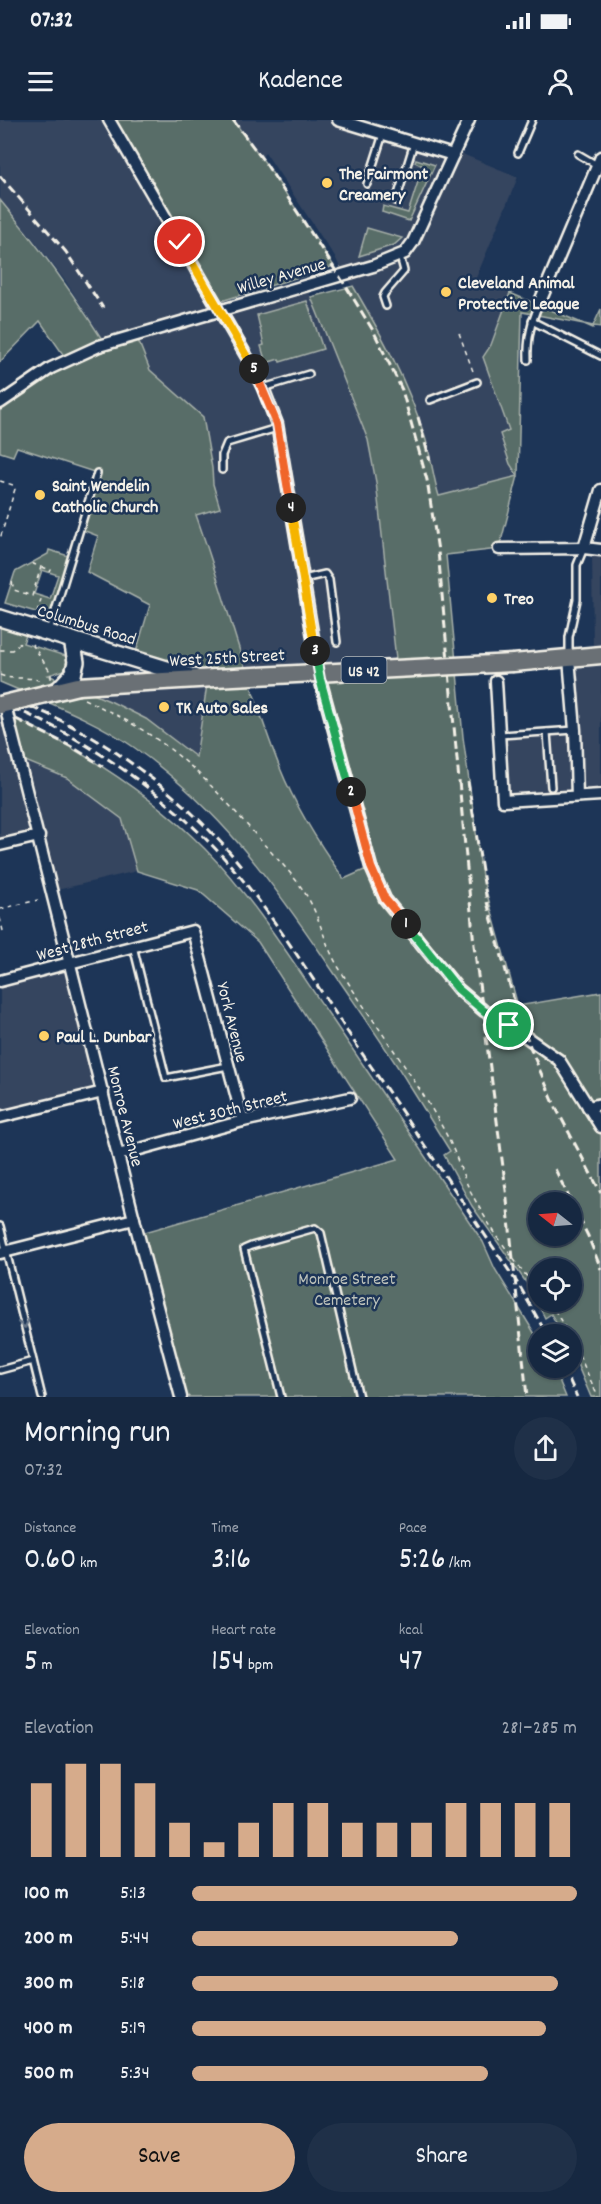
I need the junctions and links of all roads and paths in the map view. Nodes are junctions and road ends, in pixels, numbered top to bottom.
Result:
1 (109, 120) edge
2 (338, 120) edge
3 (469, 120) edge
4 (532, 120) edge
5 (383, 134) junction
6 (414, 143) junction
7 (518, 153) dead end
8 (578, 154) dead end
9 (453, 155) junction
10 (600, 163) edge
11 (367, 184) dead end
12 (396, 201) dead end
13 (400, 256) junction
14 (538, 304) joint
15 (386, 306) dead end
16 (219, 311) junction
17 (532, 321) junction
18 (459, 333) dead end
19 (601, 356) edge
20 (528, 360) dead end
21 (309, 374) dead end
22 (477, 382) joint
23 (263, 387) junction
24 (430, 400) dead end
25 (0, 403) edge
26 (278, 428) junction
27 (222, 470) dead end
28 (97, 472) dead end
29 (0, 482) edge
30 (601, 490) edge
31 (0, 526) edge
32 (4, 528) junction
33 (0, 539) edge
34 (584, 548) junction
35 (499, 549) dead end
36 (601, 550) edge
37 (31, 563) dead end
38 (41, 567) junction
39 (52, 570) dead end
40 (303, 579) junction
41 (12, 582) dead end
42 (42, 596) dead end
43 (37, 612) dead end
44 (0, 618) edge
45 (48, 633) junction
46 (72, 640) junction
47 (23, 641) dead end
48 (338, 642) dead end
49 (32, 644) dead end
50 (0, 650) edge
51 (601, 656) edge
52 (569, 658) junction
53 (0, 675) edge
54 (196, 678) junction
55 (496, 681) dead end
56 (51, 684) junction
57 (78, 686) junction
58 (2, 704) edge
59 (575, 730) junction
60 (547, 732) junction
61 (500, 735) junction
62 (551, 787) dead end
63 (601, 795) edge
64 (578, 796) junction
65 (39, 836) junction
66 (0, 845) edge
67 (38, 900) dead end
68 (0, 909) edge
69 (0, 918) edge
70 (3, 931) dead end
71 (193, 931) joint
72 (133, 946) junction
73 (70, 963) junction
74 (0, 981) edge
75 (228, 1066) junction
76 (103, 1092) junction
77 (350, 1098) dead end
78 (601, 1104) edge
79 (588, 1107) junction
80 (0, 1118) edge
81 (243, 1121) junction
82 (601, 1126) edge
83 (118, 1155) junction
84 (134, 1219) junction
85 (0, 1226) edge
86 (3, 1253) edge
87 (528, 1277) edge
88 (33, 1361) junction
89 (582, 1361) edge
90 (0, 1370) edge
91 (42, 1397) edge
92 (181, 1397) edge
93 (281, 1397) edge
94 (358, 1397) edge
95 (598, 1397) edge

1 - 16 street
2 - 5 street
3 - 9 street
4 - 7 lane
5 - 6 street
5 - 11 lane
6 - 9 street
6 - 12 lane
8 - 10 lane
9 - 13 street
10 - 14 street
13 - 15 lane
13 - 16 street, Willey Avenue
14 - 17 lane
16 - 23 street
16 - 25 street, Willey Avenue
17 - 19 lane
17 - 20 lane
18 - 22 path
21 - 23 lane
22 - 24 lane
23 - 26 street
26 - 27 lane
26 - 40 street
28 - 45 lane
29 - 32 path
30 - 34 street
31 - 32 path
32 - 33 path
34 - 35 street
34 - 36 street
34 - 52 lane
37 - 38 path
38 - 39 path
38 - 41 path
40 - 48 lane
40 - 79 street
42 - 43 path
44 - 45 street, Columbus Road
45 - 46 street, Columbus Road
46 - 54 street, Columbus Road
46 - 57 street
47 - 50 path
49 - 56 path
51 - 52 main road, West 25th Street / US 42
52 - 54 main road, West 25th Street / US 42, bridge
52 - 59 street
53 - 56 path
54 - 57 main road, West 25th Street / US 42
55 - 61 street
56 - 57 main road, West 25th Street / US 42, bridge
56 - 58 main road, West 25th Street / US 42, bridge
57 - 87 path
58 - 65 street, Monroe Avenue, bridge
59 - 60 lane
59 - 64 street
60 - 61 lane
60 - 62 lane
61 - 64 street
63 - 64 street
65 - 66 street
65 - 73 street, Monroe Avenue
67 - 68 path
69 - 70 path
71 - 72 street, West 28th Street
71 - 75 street, York Avenue
72 - 73 street, West 28th Street
72 - 75 lane
73 - 74 street, West 28th Street
73 - 76 street, Monroe Avenue
75 - 81 street, York Avenue
76 - 80 street
76 - 83 street, Monroe Avenue
77 - 81 street, West 30th Street
78 - 79 street
79 - 82 street
81 - 83 street, West 30th Street
83 - 84 street, Monroe Avenue
84 - 86 street
84 - 92 street, Monroe Avenue
85 - 86 lane
86 -> 88 lane
88 - 90 lane
88 - 91 lane
89 - 95 path
93 - 94 lane

